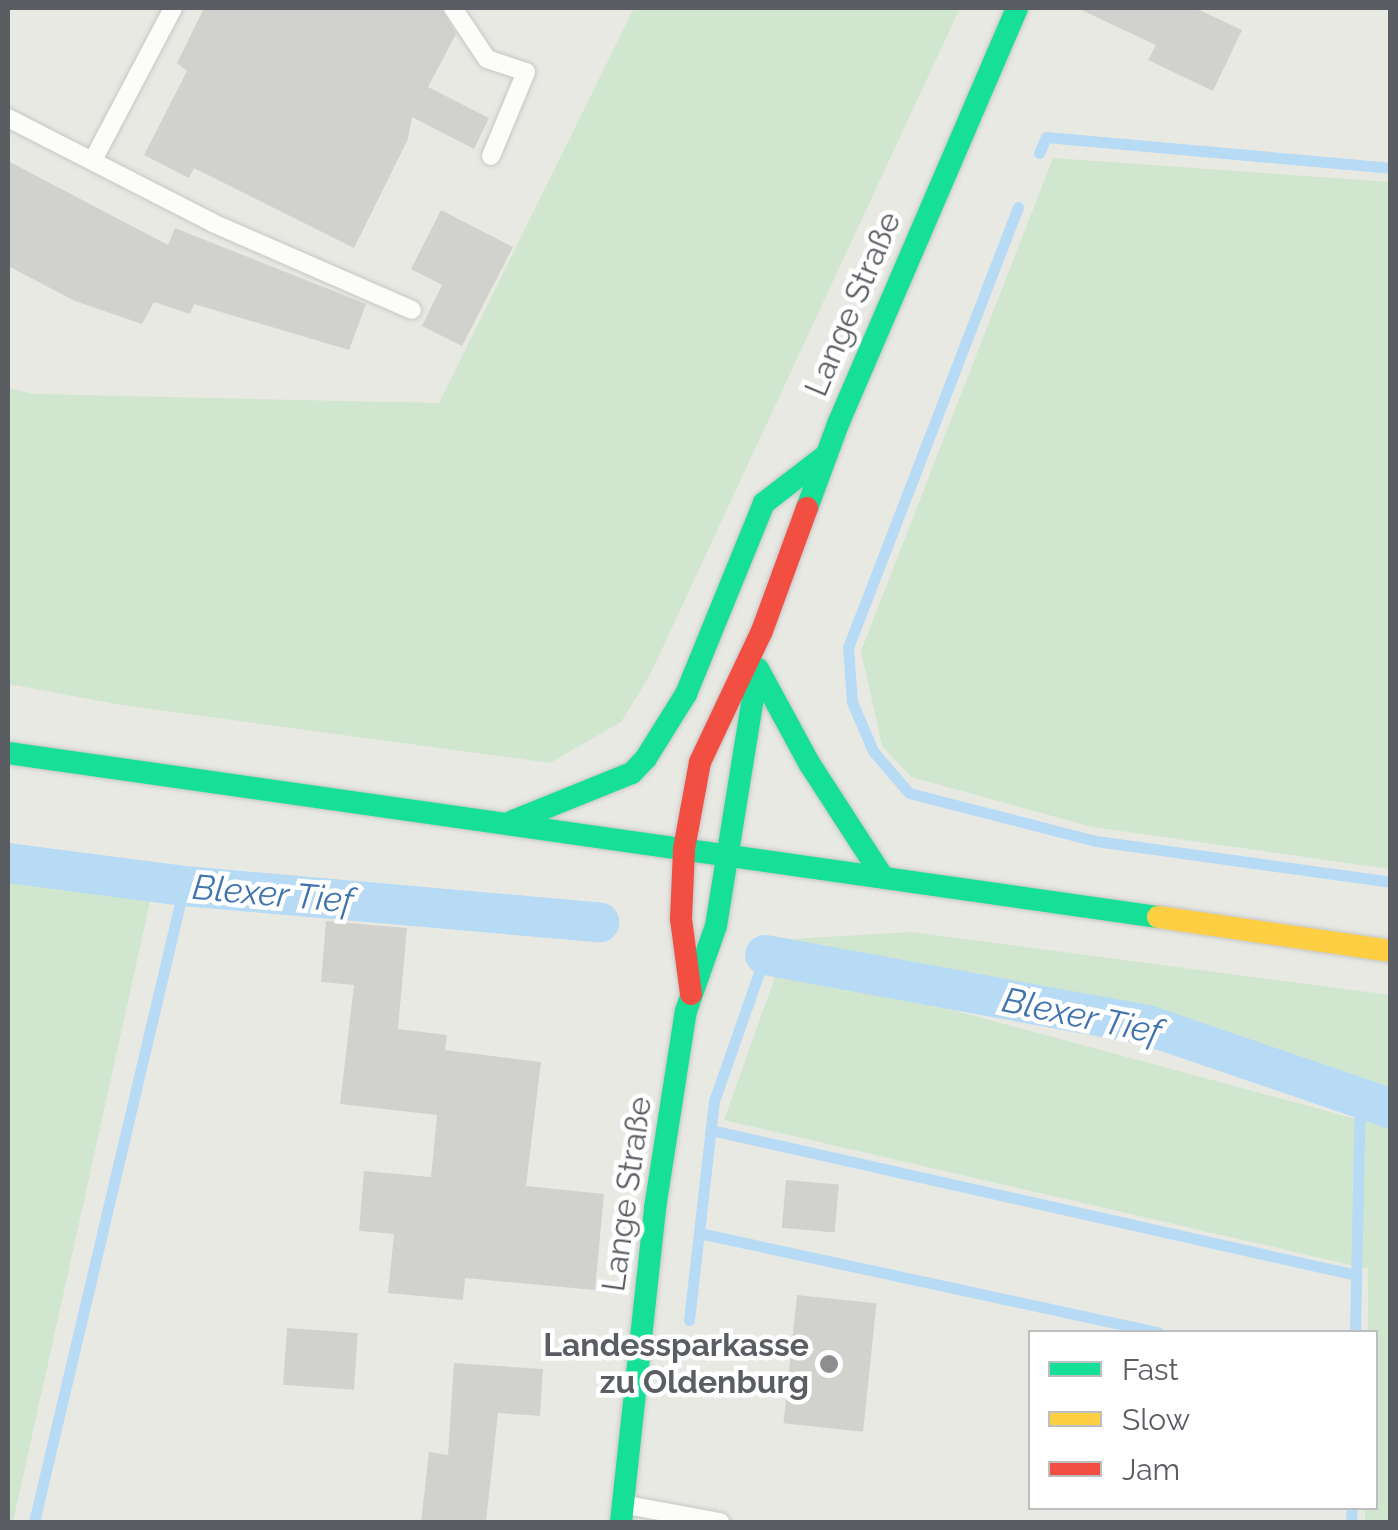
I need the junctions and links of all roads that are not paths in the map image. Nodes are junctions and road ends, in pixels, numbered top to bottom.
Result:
1 (173, 8) edge
2 (453, 8) edge
3 (1017, 8) edge
4 (8, 118) edge
5 (491, 156) dead end
6 (93, 160) junction
7 (412, 310) dead end
8 (825, 456) junction
9 (762, 631) junction
10 (758, 668) junction
11 (8, 753) edge
12 (512, 822) junction
13 (684, 849) junction
14 (729, 856) junction
15 (882, 876) junction
16 (1390, 952) edge
17 (691, 994) junction
18 (623, 1514) edge
19 (720, 1522) edge

1 - 6 lane
2 - 5 lane
3 - 8 main road, Lange Straße
4 - 6 lane
6 - 7 lane
8 - 9 main road, Lange Straße
8 - 12 main road
9 - 10 main road, Lange Straße
9 - 13 main road, Lange Straße
10 - 14 main road, Lange Straße
10 - 15 main road
11 - 12 main road
12 - 13 main road
13 - 14 main road
13 - 17 main road, Lange Straße
14 - 15 main road
14 - 17 main road, Lange Straße
15 - 16 main road
17 - 18 main road, Lange Straße
18 - 19 lane

